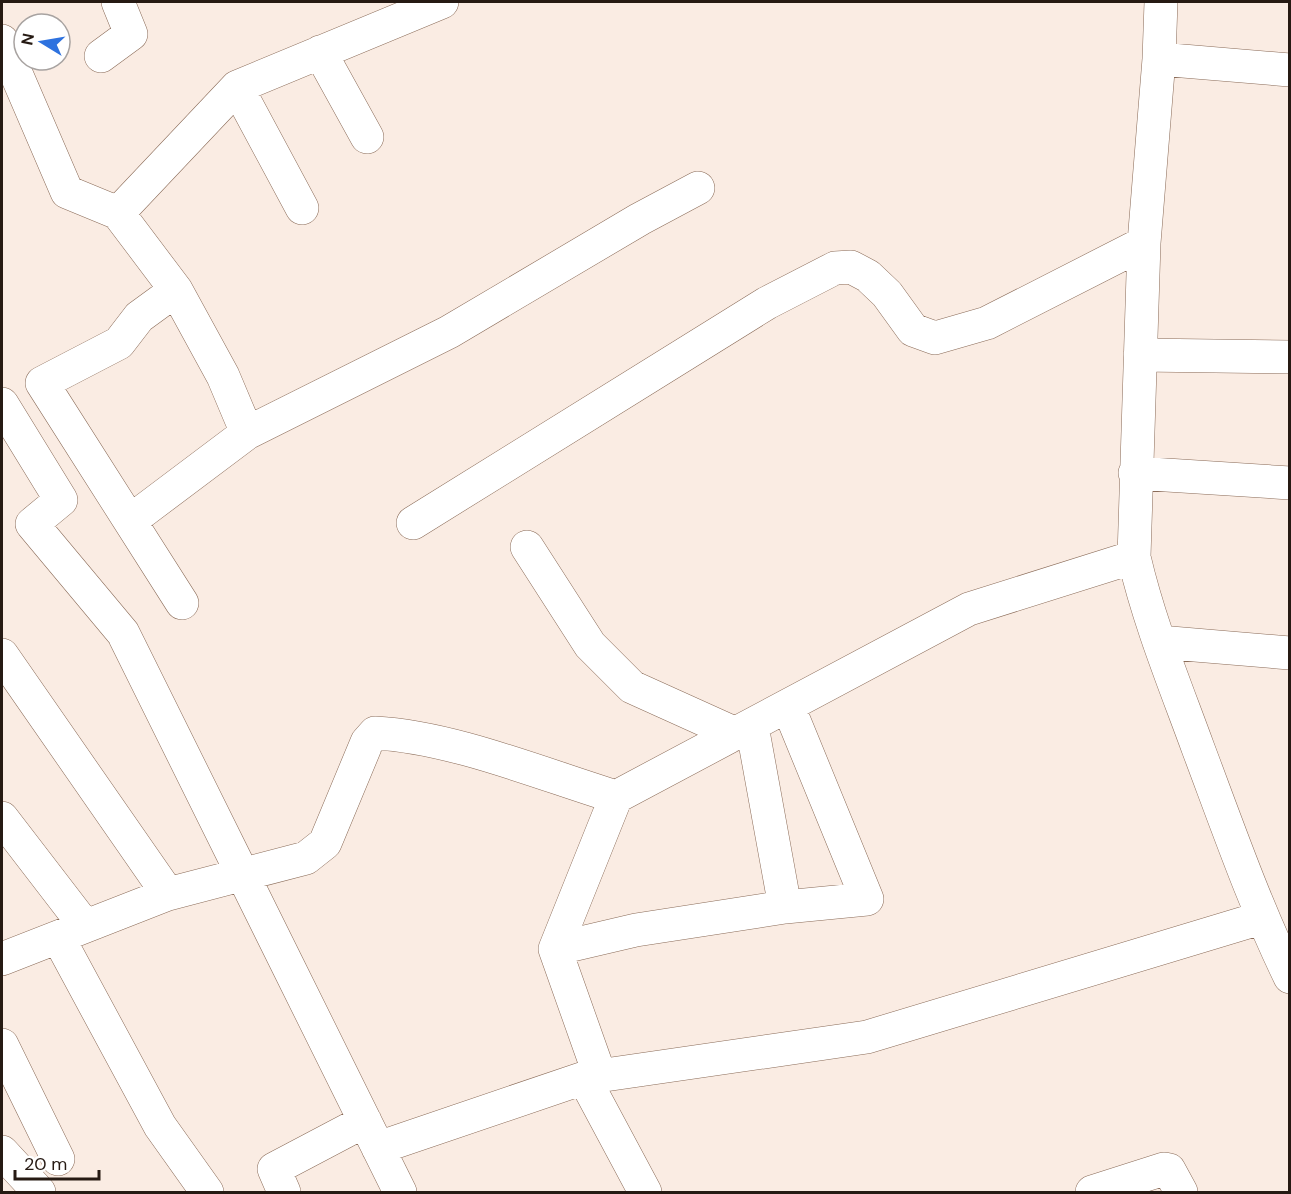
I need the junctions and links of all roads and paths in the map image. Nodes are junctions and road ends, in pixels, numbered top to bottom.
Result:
1 (118, 2) edge
2 (442, 2) edge
3 (1161, 2) edge
4 (2, 40) edge
5 (320, 52) junction
6 (101, 56) dead end
7 (1159, 58) junction
8 (1290, 70) edge
9 (237, 87) junction
10 (367, 138) dead end
11 (698, 188) dead end
12 (303, 208) dead end
13 (118, 213) junction
14 (1144, 243) junction
15 (176, 290) junction
16 (1140, 355) junction
17 (1290, 357) edge
18 (2, 404) edge
19 (247, 433) junction
20 (1135, 472) junction
21 (1290, 483) edge
22 (130, 522) junction
23 (413, 523) dead end
24 (528, 547) dead end
25 (1134, 556) junction
26 (182, 603) dead end
27 (1159, 642) junction
28 (1290, 653) edge
29 (2, 655) edge
30 (788, 706) junction
31 (744, 730) junction
32 (616, 797) junction
33 (2, 818) edge
34 (241, 874) junction
35 (168, 894) junction
36 (785, 907) junction
37 (1261, 918) junction
38 (72, 932) junction
39 (555, 949) junction
40 (2, 959) edge
41 (1290, 978) edge
42 (2, 1045) edge
43 (592, 1077) junction
44 (371, 1134) junction
45 (2, 1152) edge
46 (58, 1160) dead end
47 (39, 1192) edge
48 (207, 1192) edge
49 (284, 1192) edge
50 (400, 1192) edge
51 (645, 1192) edge
52 (1092, 1192) edge
53 (1181, 1192) edge

1 - 6 street
2 - 5 street
3 - 7 street
4 - 13 street
5 - 9 street
5 - 10 street
7 - 8 street
7 - 14 street
9 - 12 street
9 - 13 street
11 - 19 street
13 - 15 street
14 - 16 street
14 - 23 street
15 - 19 street
15 - 22 street
16 - 17 street
16 - 20 street
18 - 34 street
19 - 22 street
20 - 21 street
20 - 25 street
22 - 26 street
24 - 31 street
25 - 27 street
25 - 30 street
27 - 28 street
27 - 37 street
29 - 35 street
30 - 31 street
30 - 36 street
31 - 32 street
31 - 36 street
32 - 34 street
32 - 39 street
33 - 38 street
34 - 35 street
34 - 44 street
35 - 38 street
36 - 39 street
37 - 41 street
37 - 43 street
38 - 40 street
38 - 48 street
39 - 43 street
42 - 46 street
43 - 44 street
43 - 51 street
44 - 49 street
44 - 50 street
45 - 47 street
52 - 53 street

